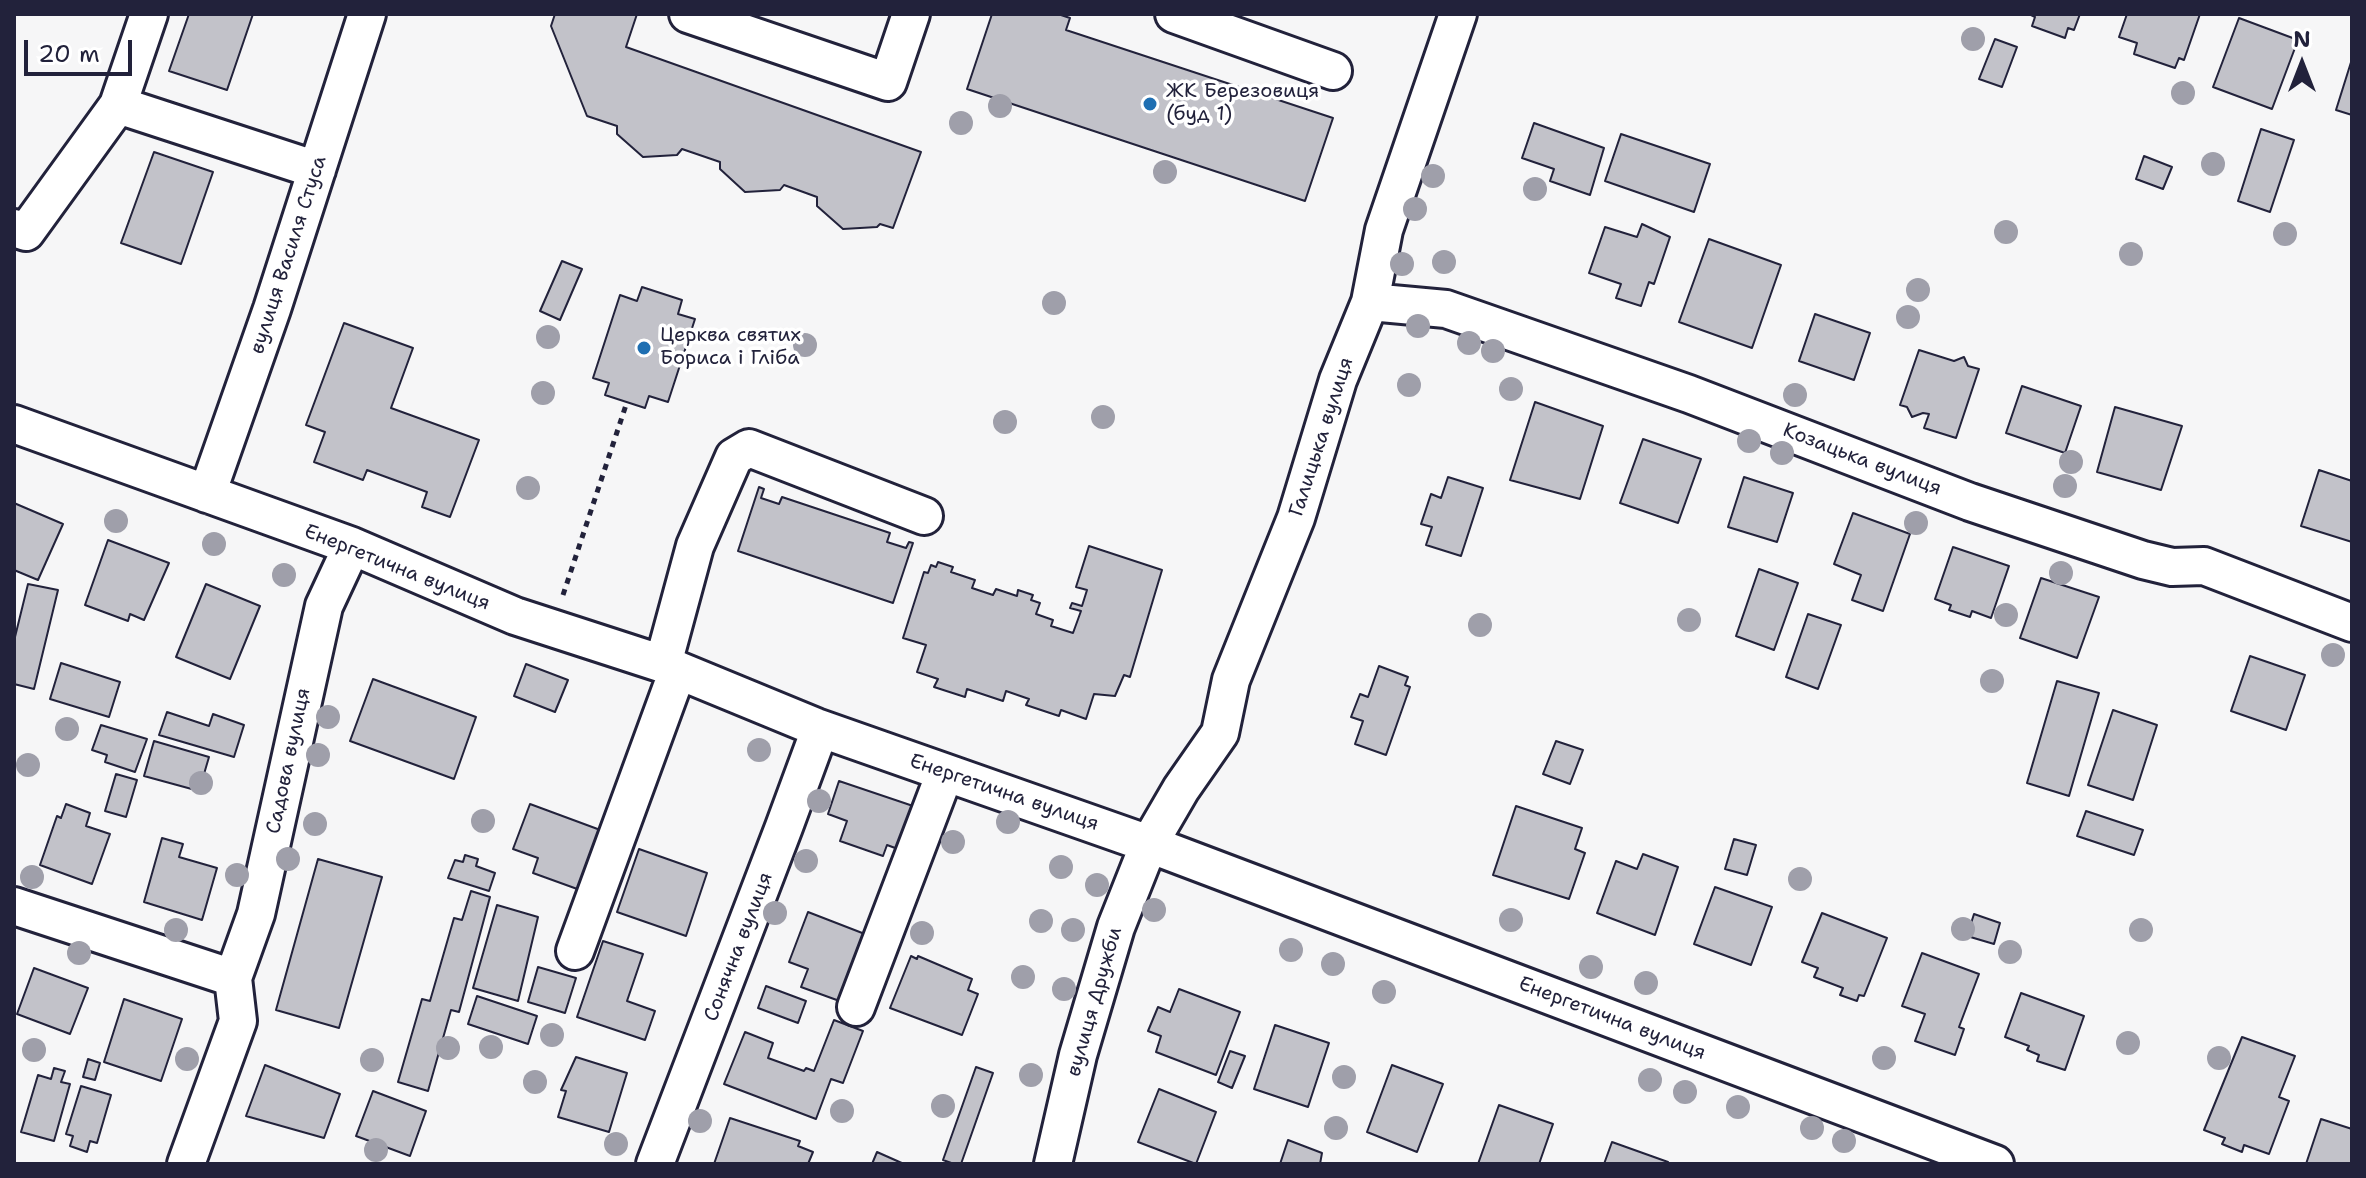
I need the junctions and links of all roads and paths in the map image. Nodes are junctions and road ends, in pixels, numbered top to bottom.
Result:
1 (149, 14) edge
2 (367, 14) edge
3 (688, 14) edge
4 (911, 14) edge
5 (1174, 14) edge
6 (1458, 14) edge
7 (1333, 71) dead end
8 (118, 105) junction
9 (317, 170) junction
10 (14, 228) edge
11 (1370, 302) junction
12 (627, 402) dead end
13 (14, 424) edge
14 (207, 494) junction
15 (924, 516) dead end
16 (352, 546) junction
17 (2352, 623) edge
18 (552, 628) junction
19 (671, 667) junction
20 (816, 727) junction
21 (945, 773) junction
22 (1149, 844) junction
23 (14, 906) edge
24 (575, 951) dead end
25 (233, 978) junction
26 (856, 1007) dead end
27 (186, 1164) edge
28 (655, 1164) edge
29 (1053, 1164) edge
30 (1994, 1164) edge

1 - 8 street
2 - 9 street, вулиця Василя Стуса
3 - 4 street
5 - 7 street
6 - 11 street, Галицька вулиця
8 - 9 street
8 - 10 street
9 - 14 street, вулиця Василя Стуса
11 - 17 street, Козацька вулиця
11 - 22 street, Галицька вулиця
12 - 18 path
13 - 14 street, Енергетична вулиця
14 - 16 street, Енергетична вулиця
15 - 19 street
16 - 18 street, Енергетична вулиця
16 - 25 street, Садова вулиця
18 - 19 street, Енергетична вулиця
19 - 20 street, Енергетична вулиця
19 - 24 street
20 - 21 street, Енергетична вулиця
20 - 28 street, Сонячна вулиця
21 - 22 street, Енергетична вулиця
21 - 26 street
22 - 29 street, вулиця Дружби
22 - 30 street, Енергетична вулиця
23 - 25 street
25 - 27 street, Садова вулиця

